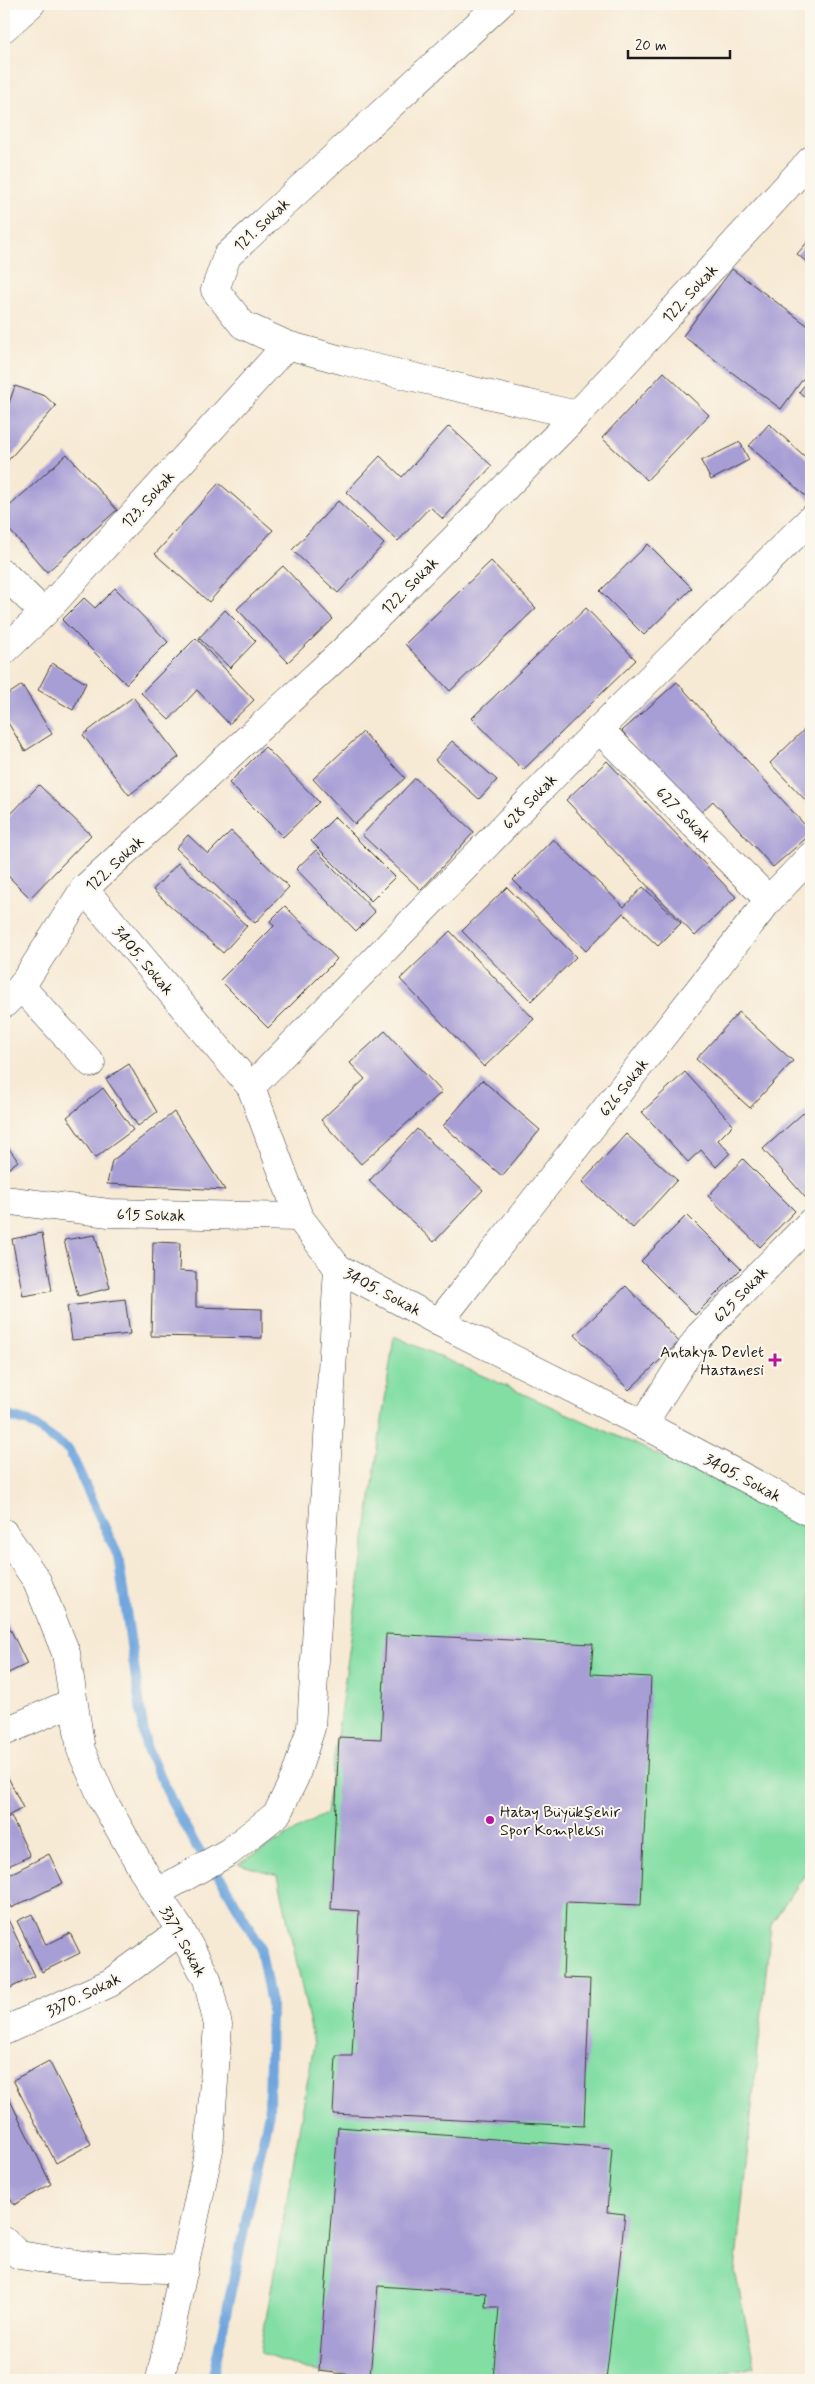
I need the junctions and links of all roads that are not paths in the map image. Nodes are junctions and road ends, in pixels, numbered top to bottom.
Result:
1 (31, 4) edge
2 (500, 4) edge
3 (4, 28) edge
4 (811, 160) edge
5 (287, 345) junction
6 (577, 415) junction
7 (811, 519) edge
8 (4, 574) edge
9 (44, 613) junction
10 (4, 652) edge
11 (599, 729) junction
12 (811, 856) edge
13 (84, 889) junction
14 (769, 900) junction
15 (12, 996) edge
16 (91, 1063) dead end
17 (251, 1087) junction
18 (4, 1200) edge
19 (298, 1217) junction
20 (811, 1222) edge
21 (338, 1268) junction
22 (439, 1322) junction
23 (644, 1424) junction
24 (811, 1513) edge
25 (4, 1533) edge
26 (73, 1702) junction
27 (4, 1732) edge
28 (156, 1893) junction
29 (181, 1931) junction
30 (4, 2031) edge
31 (4, 2241) edge
32 (184, 2270) junction
33 (160, 2380) edge

1 - 3 street
2 - 5 street, 121. Sokak
4 - 6 street, 122. Sokak
5 - 6 street, 121. Sokak
5 - 9 street, 123. Sokak
6 - 13 street, 122. Sokak
7 - 11 street, 628 Sokak
8 - 9 street
9 - 10 street, 123. Sokak
11 - 14 street, 627 Sokak
11 - 17 street, 628 Sokak
12 - 14 street, 626 Sokak
13 - 15 street, 122. Sokak
13 - 17 street, 3405. Sokak
14 - 22 street, 626 Sokak
15 - 16 street
17 - 19 street, 3405. Sokak
18 - 19 street, 615 Sokak
19 - 21 street, 3405. Sokak
20 - 23 street, 625 Sokak
21 - 22 street, 3405. Sokak
21 - 28 street
22 - 23 street, 3405. Sokak
23 - 24 street, 3405. Sokak
25 - 26 street, 3371. Sokak
26 - 27 street
26 - 28 street, 3371. Sokak
28 - 29 street, 3371. Sokak
29 - 30 street, 3370. Sokak
29 - 32 street, 3371. Sokak
31 - 32 street
32 - 33 street, 3371. Sokak

